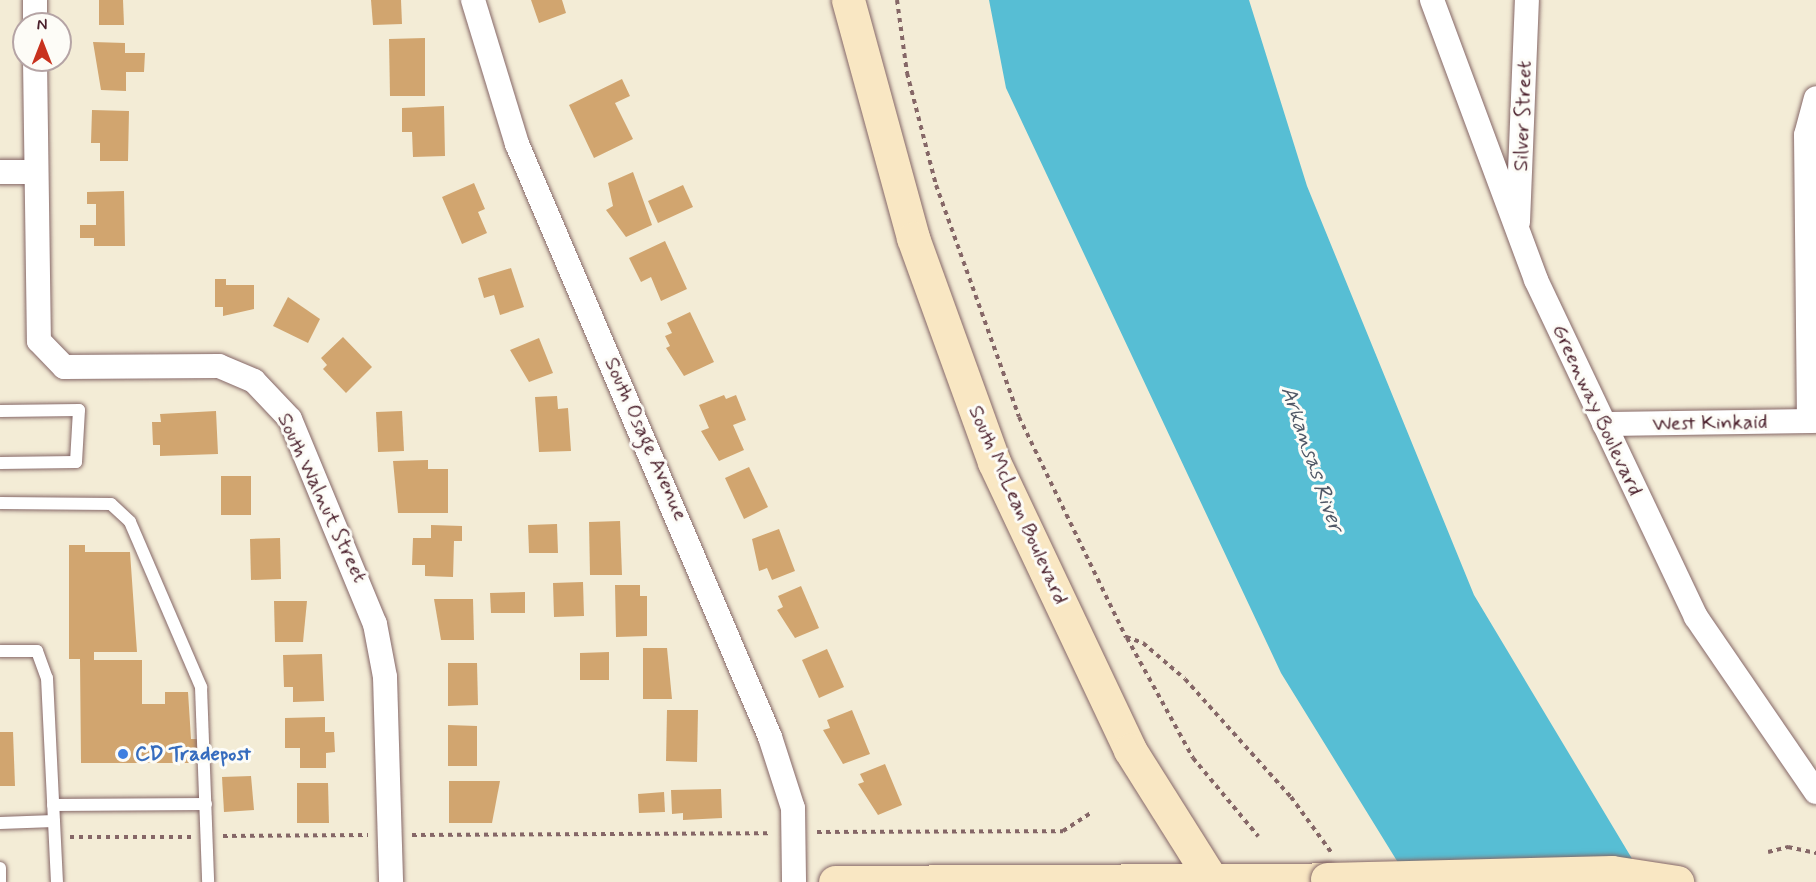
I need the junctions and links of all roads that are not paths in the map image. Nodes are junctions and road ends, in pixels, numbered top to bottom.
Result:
1 (473, 0) edge
2 (848, 0) edge
3 (1432, 0) edge
4 (1527, 0) edge
5 (35, 72) edge
6 (1816, 98) edge
7 (0, 172) edge
8 (36, 172) junction
9 (1517, 231) junction
10 (0, 411) edge
11 (1812, 421) edge
12 (1604, 424) junction
13 (0, 463) edge
14 (0, 503) edge
15 (0, 651) edge
16 (1816, 792) edge
17 (206, 804) junction
18 (53, 805) junction
19 (54, 821) junction
20 (0, 823) edge
21 (0, 868) edge
22 (1212, 879) edge
23 (903, 881) edge
24 (0, 882) edge
25 (57, 882) edge
26 (207, 882) edge
27 (391, 882) edge
28 (794, 882) edge
29 (835, 882) edge
30 (1677, 882) edge

1 - 28 street, South Osage Avenue
2 - 22 main road, South McLean Boulevard
3 - 9 street, Greenway Boulevard
4 - 9 street, Silver Street
5 - 8 street, South Walnut Street
6 - 11 street
7 - 8 street
8 - 27 street, South Walnut Street
9 - 12 street, Greenway Boulevard
10 - 13 lane
11 - 12 street, West Kinkaid
12 - 16 street, Greenway Boulevard
14 - 17 lane
15 - 18 lane
17 - 18 lane
17 - 26 lane
18 - 19 lane
19 - 20 lane
19 - 25 lane
21 - 24 lane
22 - 23 main road
22 - 30 main road, bridge
23 - 29 main road

